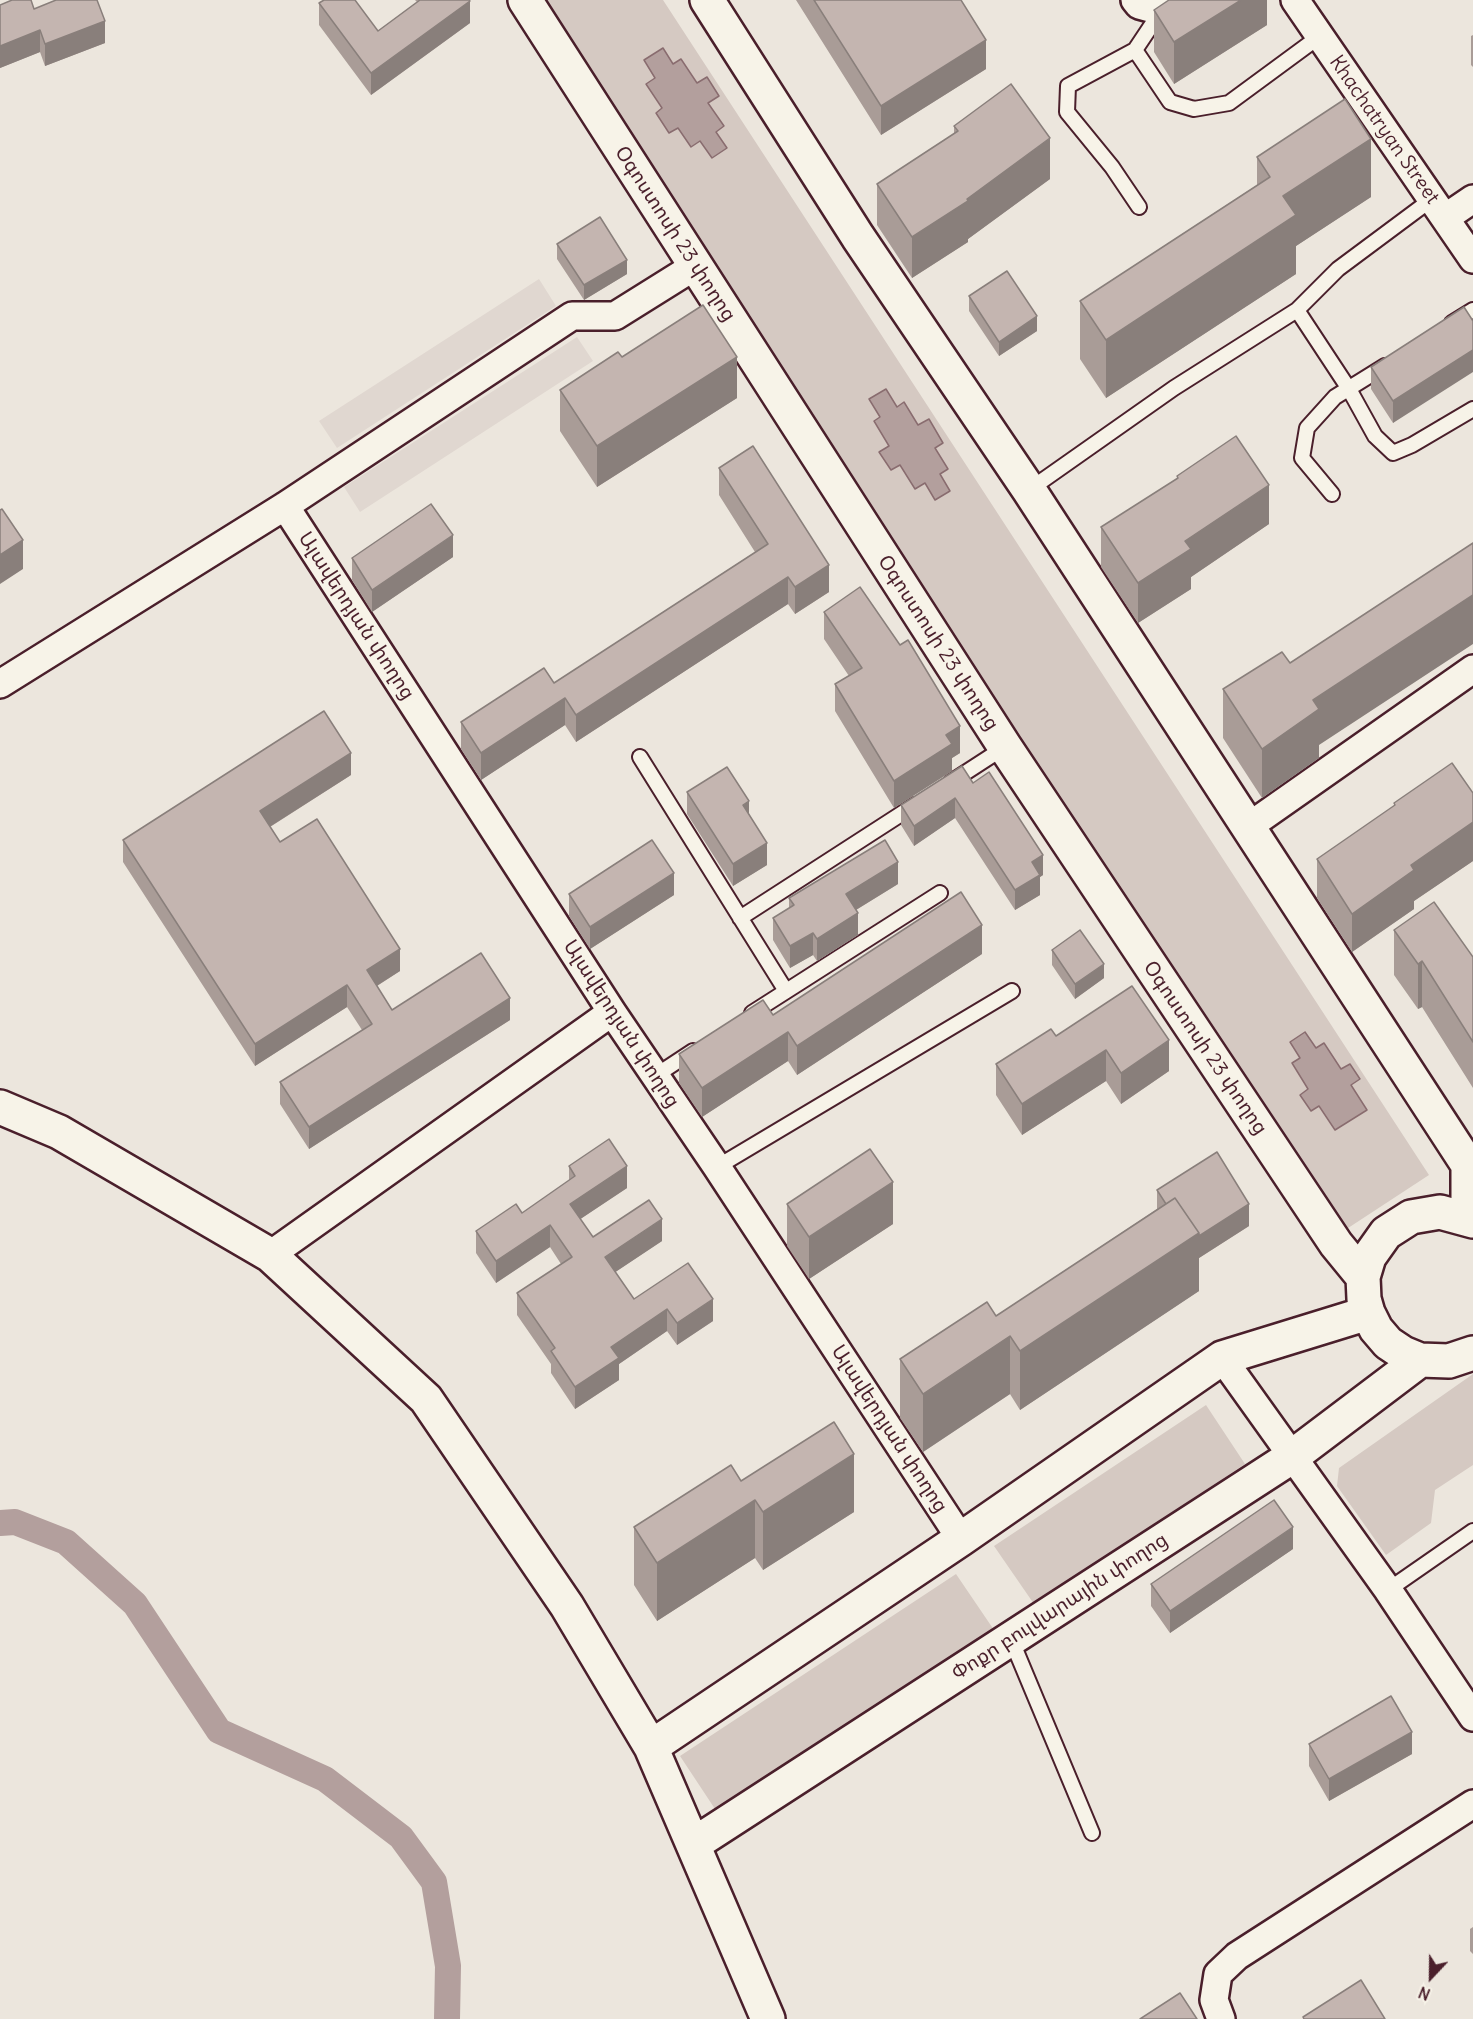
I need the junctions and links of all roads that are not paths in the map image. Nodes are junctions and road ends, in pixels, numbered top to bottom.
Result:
1 (525, 0) edge
2 (707, 0) edge
3 (1134, 0) edge
4 (1189, 0) edge
5 (1295, 0) edge
6 (1161, 11) junction
7 (1320, 36) junction
8 (1135, 50) junction
9 (1473, 199) edge
10 (1139, 207) dead end
11 (1438, 209) junction
12 (1473, 259) edge
13 (695, 266) junction
14 (1297, 310) junction
15 (1473, 310) edge
16 (1444, 328) edge
17 (1396, 358) edge
18 (1349, 388) junction
19 (1473, 409) edge
20 (1029, 490) junction
21 (1332, 494) dead end
22 (285, 506) junction
23 (1473, 669) edge
24 (0, 684) edge
25 (1005, 747) junction
26 (640, 758) dead end
27 (1248, 827) junction
28 (940, 893) dead end
29 (740, 918) junction
30 (786, 991) junction
31 (1012, 991) dead end
32 (612, 1012) junction
33 (739, 1022) edge
34 (702, 1046) edge
35 (655, 1077) junction
36 (0, 1107) edge
37 (717, 1167) junction
38 (1471, 1220) edge
39 (270, 1255) junction
40 (1363, 1277) junction
41 (1368, 1313) junction
42 (1473, 1353) edge
43 (1222, 1358) junction
44 (1420, 1360) junction
45 (1293, 1456) junction
46 (1473, 1531) edge
47 (961, 1539) junction
48 (1388, 1590) junction
49 (1011, 1639) junction
50 (1473, 1717) edge
51 (651, 1747) junction
52 (1473, 1803) edge
53 (1092, 1833) dead end
54 (694, 1844) junction
55 (768, 2019) edge
56 (1221, 2019) edge

1 - 13 street, Օգոստոսի 23 փողոց
2 - 20 street
3 - 6 street
4 - 6 street
5 - 7 street, Khachatryan Street
6 - 8 lane
7 - 8 lane
7 - 11 street, Khachatryan Street
8 - 10 lane
9 - 11 street
11 - 12 street, Khachatryan Street
11 - 14 lane
13 - 22 street
13 - 25 street, Օգոստոսի 23 փողոց
14 - 18 lane
14 - 20 lane
15 - 16 lane
17 - 18 lane
18 - 19 lane
18 - 21 lane
20 - 27 street
22 - 24 street
22 - 32 street, Ալավերդյան փողոց
23 - 27 street
25 - 29 lane
25 - 40 street, Օգոստոսի 23 փողոց
26 - 29 lane
27 - 38 street
28 - 30 lane
29 - 30 lane
30 - 33 lane
31 - 37 lane
32 - 35 street, Ալավերդյան փողոց
32 - 39 street
34 - 35 lane
35 - 37 street, Ալավերդյան փողոց
36 - 39 street
37 - 47 street, Ալավերդյան փողոց
38 - 40 street
39 - 51 street
40 - 41 street
41 - 43 street
41 - 44 street
42 - 44 street
43 - 45 street
43 - 47 street
44 - 45 street, Փոքր բուլվարային փողոց
45 - 48 street
45 - 49 street, Փոքր բուլվարային փողոց
46 - 48 lane
47 - 51 street
48 - 50 street
49 - 53 lane
49 - 54 street, Փոքր բուլվարային փողոց
51 - 54 street
52 - 56 street
54 - 55 street

